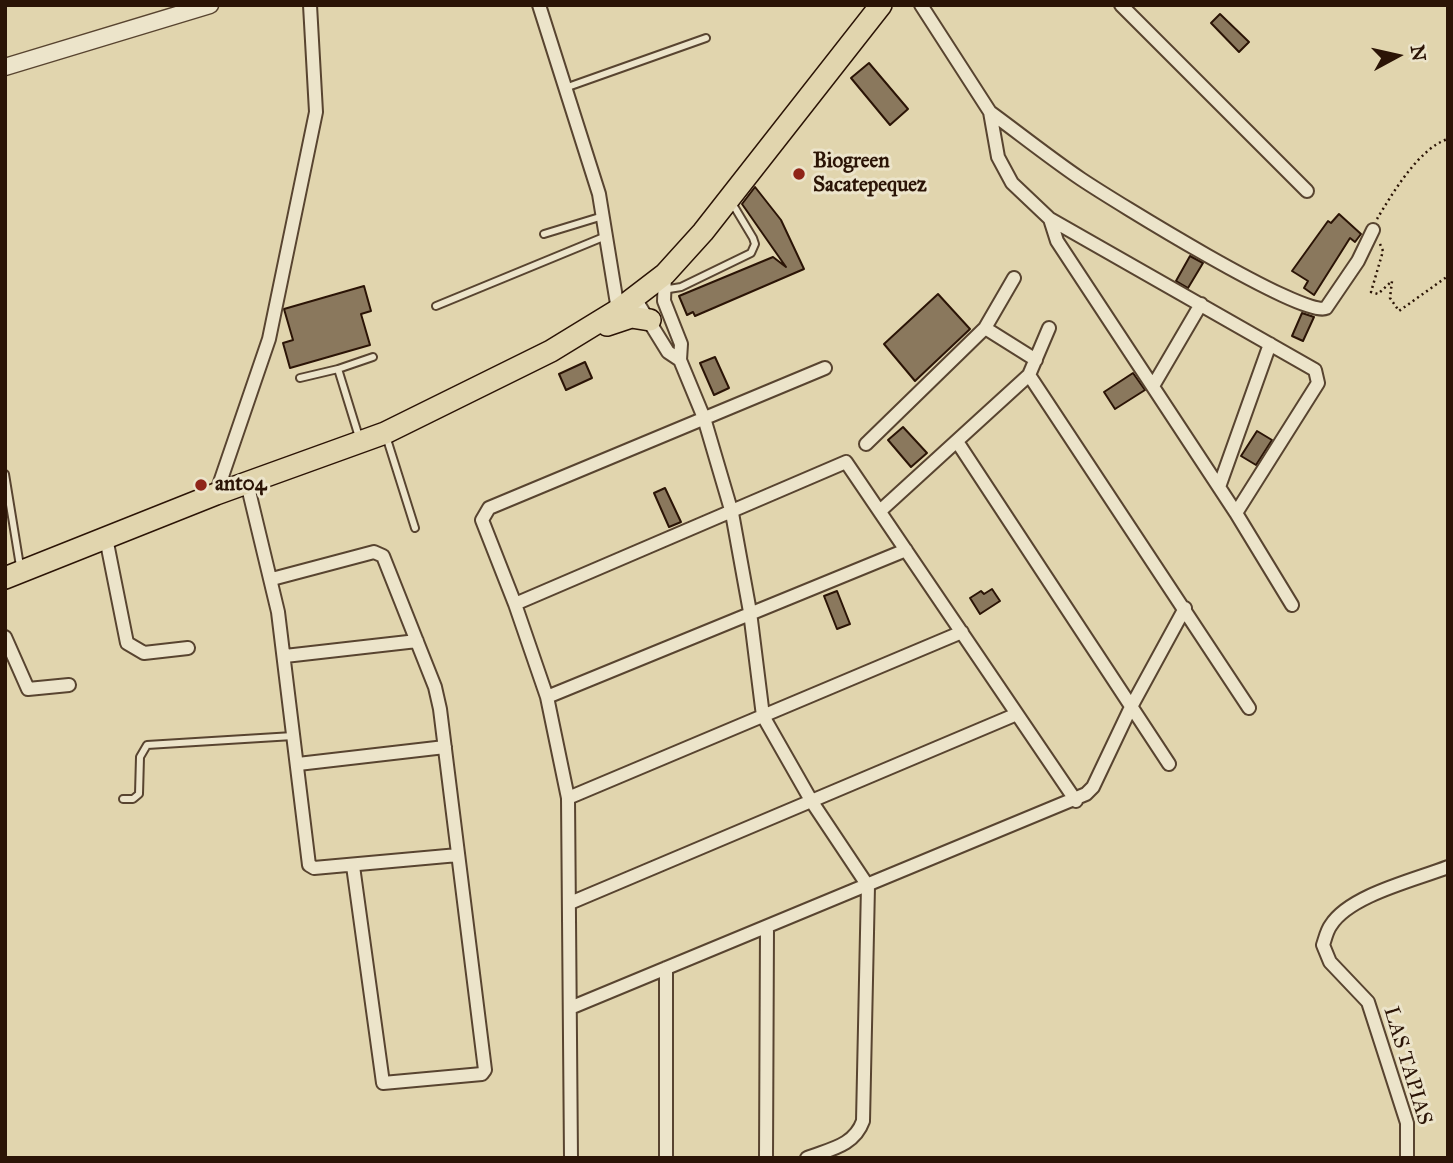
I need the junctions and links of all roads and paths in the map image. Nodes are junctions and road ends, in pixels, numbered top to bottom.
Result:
1 (210, 5) edge
2 (310, 5) edge
3 (539, 5) edge
4 (881, 5) edge
5 (921, 5) edge
6 (1121, 5) edge
7 (189, 8) edge
8 (706, 38) dead end
9 (5, 66) edge
10 (564, 89) junction
11 (990, 112) junction
12 (1448, 139) edge
13 (1307, 191) dead end
14 (729, 198) junction
15 (603, 216) junction
16 (1050, 219) junction
17 (1373, 230) junction
18 (544, 234) dead end
19 (606, 236) junction
20 (1448, 276) edge
21 (1014, 278) dead end
22 (664, 282) junction
23 (626, 304) junction
24 (1201, 304) junction
25 (436, 306) dead end
26 (655, 328) junction
27 (674, 328) junction
28 (985, 328) junction
29 (1049, 328) dead end
30 (1270, 344) junction
31 (551, 351) junction
32 (373, 357) dead end
33 (680, 360) junction
34 (1036, 360) junction
35 (825, 368) dead end
36 (338, 369) junction
37 (1029, 375) junction
38 (300, 379) dead end
39 (1153, 386) junction
40 (704, 418) junction
41 (385, 433) junction
42 (361, 443) junction
43 (958, 443) junction
44 (866, 444) dead end
45 (5, 474) edge
46 (247, 483) junction
47 (1219, 487) junction
48 (216, 494) junction
49 (880, 511) junction
50 (732, 513) junction
51 (1236, 513) junction
52 (415, 528) dead end
53 (106, 538) junction
54 (906, 550) junction
55 (13, 575) edge
56 (272, 579) junction
57 (515, 604) junction
58 (1292, 605) dead end
59 (1185, 608) junction
60 (750, 612) junction
61 (962, 632) junction
62 (5, 636) edge
63 (417, 641) junction
64 (188, 648) dead end
65 (285, 656) junction
66 (69, 685) dead end
67 (547, 697) junction
68 (1131, 706) junction
69 (1249, 708) dead end
70 (1017, 713) junction
71 (763, 716) junction
72 (295, 736) junction
73 (445, 747) junction
74 (298, 764) junction
75 (1169, 764) dead end
76 (568, 798) junction
77 (122, 799) dead end
78 (1076, 801) junction
79 (812, 802) junction
80 (458, 855) junction
81 (353, 866) junction
82 (1448, 867) edge
83 (869, 886) junction
84 (570, 903) junction
85 (767, 928) junction
86 (666, 968) junction
87 (570, 1008) junction
88 (572, 1158) edge
89 (666, 1158) edge
90 (766, 1158) edge
91 (807, 1158) edge
92 (1406, 1158) edge

1 - 7 street
2 - 48 street
3 - 10 street
4 - 14 main road
5 - 11 street
6 - 13 street
7 - 9 street
8 - 10 lane
10 - 15 street
11 - 16 street
11 - 17 street
12 - 17 path
14 - 22 main road
14 - 22 lane
15 - 18 lane
15 - 19 street
16 - 24 street
16 - 39 street
17 - 20 path
19 - 23 street
19 - 25 lane
21 - 28 street
22 - 23 main road
22 - 27 street
23 - 26 street
23 - 31 main road
24 - 30 street
24 - 39 street
26 - 27 street
26 - 31 main road
26 - 33 street
27 - 33 street
28 - 34 street
28 - 44 street
29 - 34 street
30 - 47 street
30 - 51 street
31 - 41 main road
32 - 36 lane
33 - 40 street
34 - 37 street
35 - 40 street
36 - 38 lane
36 - 42 lane
37 - 43 street
37 - 59 street
39 - 47 street
40 - 50 street
40 - 57 street
41 - 42 main road
41 - 52 lane
42 - 46 main road
43 - 49 street
43 - 68 street
45 - 55 lane
46 - 48 main road
46 - 56 street
47 - 51 street
48 - 53 main road
49 - 50 street
49 - 54 street
50 - 57 street
50 - 60 street
51 - 58 street
53 - 55 main road
53 - 64 street
54 - 60 street
54 - 61 street
56 - 63 street
56 - 65 street
57 - 67 street
59 - 68 street
59 - 69 street
60 - 67 street
60 - 71 street
61 - 70 street
61 - 71 street
62 - 66 street
63 - 65 street
63 - 73 street
65 - 72 street
67 - 76 street
68 - 75 street
68 - 78 street
70 - 78 street
70 - 79 street
71 - 76 street
71 - 79 street
72 - 74 street
72 - 77 lane
73 - 74 street
73 - 80 street
74 - 81 street
76 - 84 street
78 - 83 street
79 - 83 street
79 - 84 street
80 - 81 street
80 - 81 street
82 - 92 street, LAS TAPIAS
83 - 85 street
83 - 91 street
84 - 87 street
85 - 86 street
85 - 90 street
86 - 87 street
86 - 89 street
87 - 88 street

